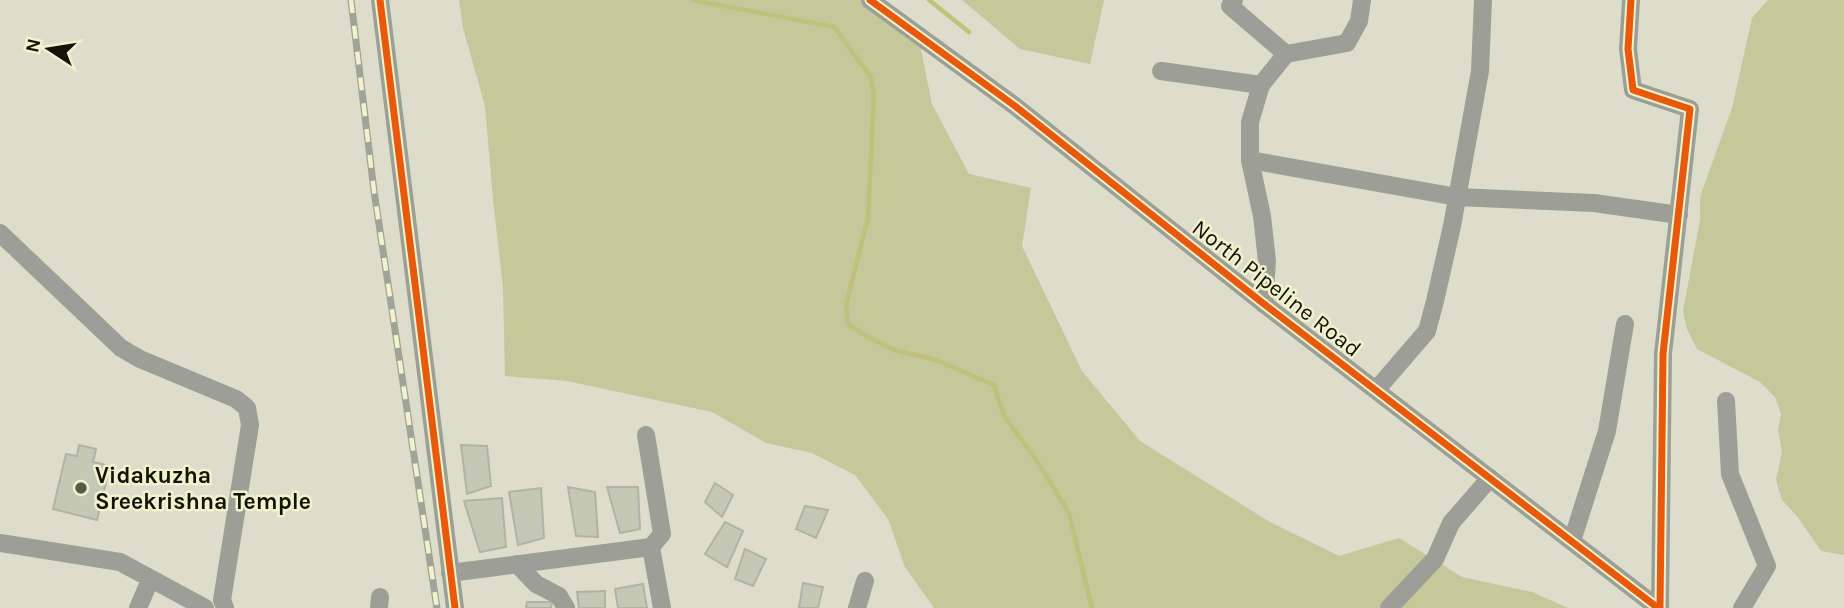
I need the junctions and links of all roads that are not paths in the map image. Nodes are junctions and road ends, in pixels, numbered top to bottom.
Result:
1 (380, 0) edge
2 (870, 0) edge
3 (1234, 0) edge
4 (1362, 0) edge
5 (1483, 0) edge
6 (1631, 0) edge
7 (1286, 54) junction
8 (1161, 71) dead end
9 (1262, 85) junction
10 (1250, 160) junction
11 (1457, 197) junction
12 (1679, 215) junction
13 (0, 233) edge
14 (1264, 304) junction
15 (1625, 324) dead end
16 (1377, 389) junction
17 (1726, 401) dead end
18 (646, 435) dead end
19 (1490, 478) junction
20 (1572, 541) junction
21 (0, 543) edge
22 (651, 547) junction
23 (517, 564) junction
24 (450, 573) junction
25 (150, 580) junction
26 (865, 581) dead end
27 (202, 607) edge
28 (138, 608) edge
29 (225, 608) edge
30 (455, 608) edge
31 (566, 608) edge
32 (662, 608) edge
33 (857, 608) edge
34 (1390, 608) edge
35 (1659, 608) edge
36 (1742, 608) edge

1 - 24 street
2 - 14 street, North Pipeline Road
3 - 7 street
4 - 7 street
5 - 11 street
6 - 12 street
7 - 9 street
8 - 9 street
9 - 10 street
10 - 11 street
10 - 14 street
11 - 12 street
11 - 16 street
12 - 35 street
13 - 29 street
14 - 16 street, North Pipeline Road
15 - 20 street
16 - 19 street, North Pipeline Road
17 - 36 street
18 - 22 street
19 - 20 street, North Pipeline Road
19 - 34 street
20 - 35 street, North Pipeline Road
21 - 25 street
22 - 23 street
22 - 32 street
23 - 24 street
23 - 31 street
24 - 30 street
25 - 27 street
25 - 28 street
26 - 33 street

